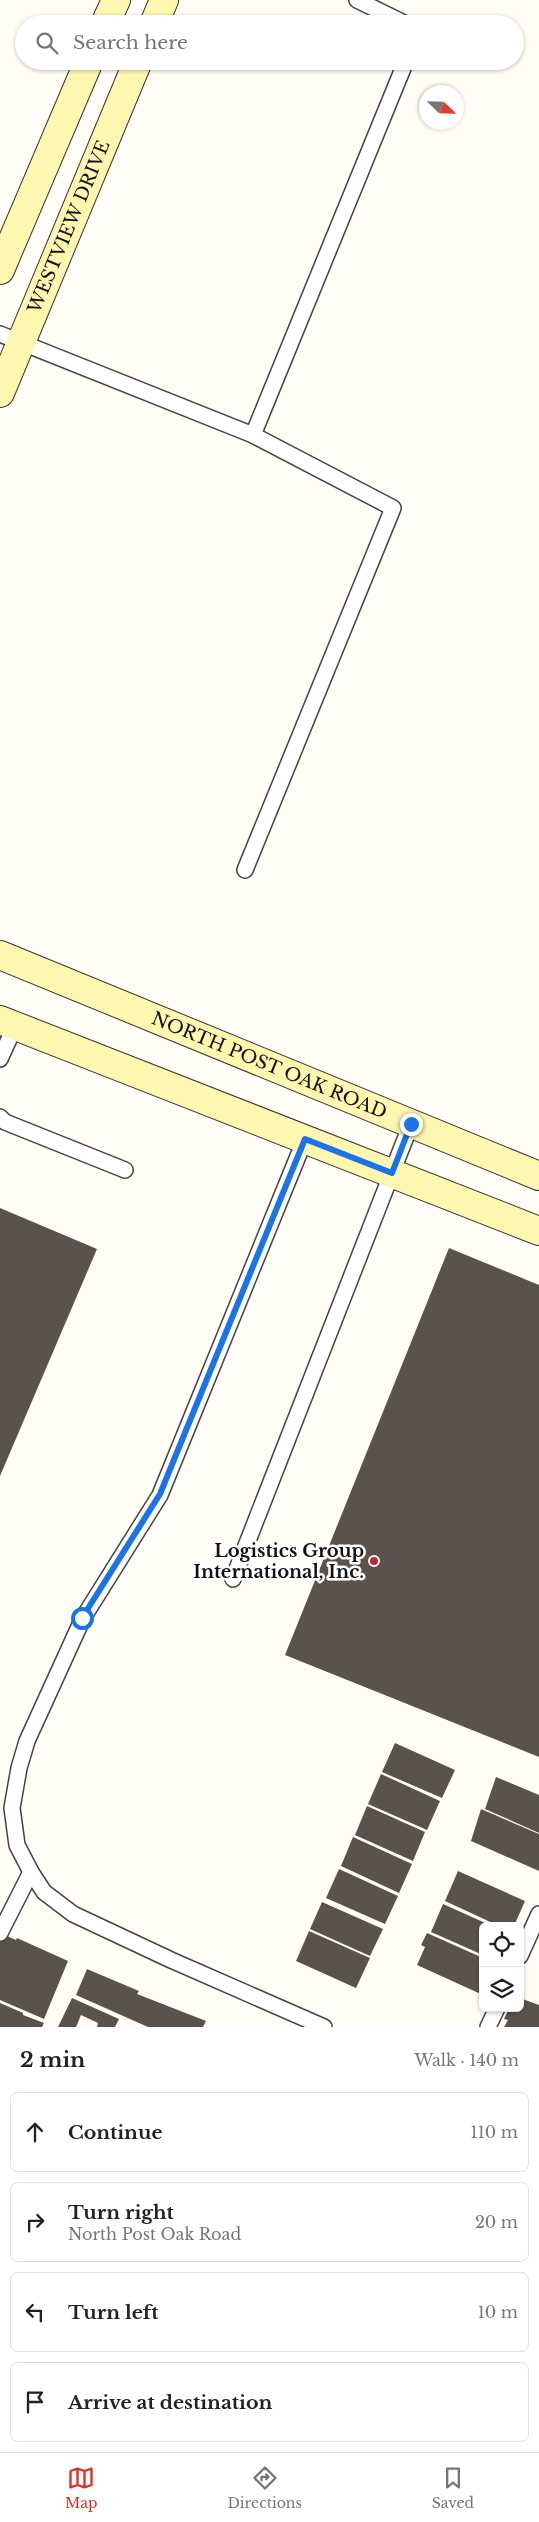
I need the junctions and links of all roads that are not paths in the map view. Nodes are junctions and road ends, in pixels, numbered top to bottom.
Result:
1 (116, 0) edge
2 (164, 0) edge
3 (357, 0) edge
4 (109, 15) edge
5 (158, 15) edge
6 (388, 15) edge
7 (85, 70) edge
8 (134, 70) edge
9 (402, 70) edge
10 (0, 270) edge
11 (10, 338) edge
12 (0, 393) edge
13 (253, 435) junction
14 (245, 870) dead end
15 (0, 955) edge
16 (8, 1023) edge
17 (0, 1059) edge
18 (0, 1117) edge
19 (411, 1124) junction
20 (305, 1139) junction
21 (125, 1170) dead end
22 (392, 1173) junction
23 (539, 1176) edge
24 (539, 1231) edge
25 (233, 1579) dead end
26 (31, 1872) junction
27 (539, 1914) edge
28 (0, 1933) edge
29 (524, 1947) edge
30 (495, 2012) edge
31 (324, 2027) edge
32 (488, 2027) edge

1 - 4 main road
2 - 5 main road
3 - 6 lane
7 - 10 main road
8 - 11 main road, WESTVIEW DRIVE
9 - 13 lane
11 - 12 main road, WESTVIEW DRIVE
11 - 13 lane
13 - 14 lane
15 - 19 main road, NORTH POST OAK ROAD
16 - 17 lane
16 - 20 main road
18 - 21 lane
19 - 22 lane
19 - 23 main road, NORTH POST OAK ROAD
20 - 22 main road
20 - 26 lane
22 - 24 main road
22 - 25 lane
26 - 28 lane
26 - 31 lane
27 - 29 lane
30 - 32 lane

